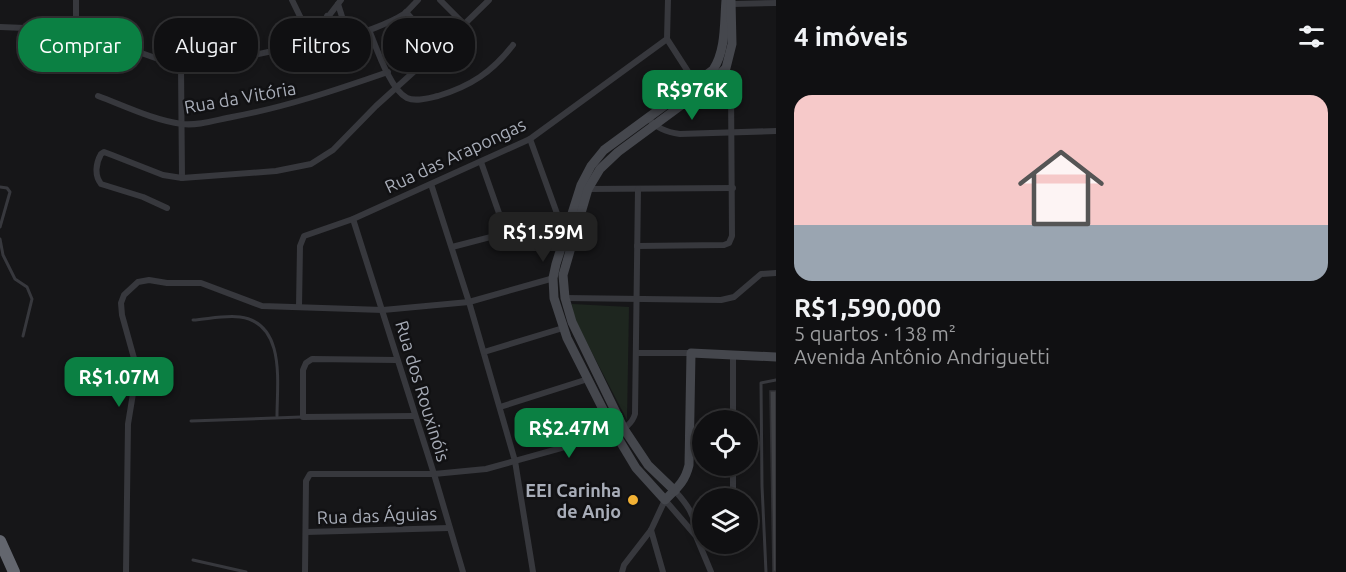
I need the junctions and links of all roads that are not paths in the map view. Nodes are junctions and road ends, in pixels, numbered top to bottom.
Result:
1 (76, 0) edge
2 (292, 0) edge
3 (418, 0) edge
4 (440, 0) edge
5 (489, 0) edge
6 (668, 0) edge
7 (729, 1) edge
8 (340, 2) edge
9 (776, 3) edge
10 (406, 12) junction
11 (327, 16) joint
12 (76, 18) edge
13 (301, 18) edge
14 (330, 18) edge
15 (343, 18) edge
16 (411, 18) edge
17 (459, 18) edge
18 (469, 18) edge
19 (0, 27) edge
20 (18, 28) edge
21 (371, 29) edge
22 (371, 34) edge
23 (667, 39) junction
24 (513, 45) dead end
25 (383, 61) edge
26 (726, 68) junction
27 (182, 72) edge
28 (388, 72) joint
29 (413, 72) edge
30 (696, 84) junction
31 (396, 87) junction
32 (98, 96) dead end
33 (647, 117) junction
34 (183, 124) junction
35 (654, 126) junction
36 (776, 131) edge
37 (733, 132) junction
38 (530, 139) junction
39 (481, 162) junction
40 (182, 178) junction
41 (431, 184) junction
42 (0, 187) edge
43 (732, 188) junction
44 (588, 189) junction
45 (638, 189) junction
46 (167, 208) dead end
47 (572, 216) junction
48 (353, 219) junction
49 (559, 219) junction
50 (0, 227) edge
51 (506, 233) junction
52 (0, 239) edge
53 (637, 246) junction
54 (452, 247) junction
55 (776, 273) edge
56 (563, 275) junction
57 (553, 278) junction
58 (565, 298) junction
59 (636, 298) junction
60 (469, 302) junction
61 (299, 307) junction
62 (383, 310) junction
63 (193, 320) dead end
64 (563, 328) junction
65 (23, 336) dead end
66 (484, 352) junction
67 (636, 353) junction
68 (691, 353) junction
69 (733, 355) junction
70 (776, 357) edge
71 (396, 360) junction
72 (588, 379) junction
73 (776, 380) edge
74 (500, 407) junction
75 (733, 410) edge
76 (277, 416) junction
77 (414, 416) junction
78 (303, 417) junction
79 (191, 421) dead end
80 (620, 431) junction
81 (515, 461) junction
82 (434, 474) junction
83 (675, 491) junction
84 (665, 500) junction
85 (692, 513) edge
86 (449, 528) junction
87 (651, 530) junction
88 (692, 531) edge
89 (306, 532) junction
90 (0, 541) edge
91 (704, 554) edge
92 (194, 560) dead end
93 (14, 572) edge
94 (126, 572) edge
95 (246, 572) edge
96 (305, 572) edge
97 (463, 572) edge
98 (533, 572) edge
99 (622, 572) edge
100 (663, 572) edge
101 (711, 572) edge
102 (766, 572) edge

1 - 12 street
2 - 13 street
3 - 10 street
4 - 17 street
5 - 18 street
6 - 23 street
7 - 9 street
7 - 26 street
7 - 30 street
8 - 11 street
8 - 15 street
10 - 16 street
10 - 21 street
11 - 14 street
19 - 20 street
22 - 25 street
23 - 30 street
23 - 38 street, Rua das Arapongas
24 - 31 street
26 - 35 street
26 - 37 street
27 - 34 street
28 - 31 street
28 - 34 street, Rua da Vitória
29 - 31 street
30 - 33 street
31 - 40 street
32 - 34 street, Rua da Vitória
33 - 35 street
33 - 47 street
34 - 40 street
35 - 37 street
35 - 44 street
36 - 37 street
37 - 43 street
38 - 39 street, Rua das Arapongas
38 - 49 street
39 - 41 street, Rua das Arapongas
39 - 51 street
40 - 46 street
41 - 48 street, Rua das Arapongas
41 - 54 street
42 - 50 lane
43 - 45 street
43 - 53 street
44 - 45 street
44 - 56 street
45 - 53 street
47 - 49 street
47 - 57 street
48 - 61 street, Rua das Arapongas
48 - 62 street, Rua dos Rouxinóis
49 - 51 street
51 - 54 street
52 - 65 lane
53 - 59 street
54 - 60 street
55 - 59 street
56 - 57 street
56 - 58 street
57 - 60 street
57 - 64 street
58 - 59 street
58 - 80 street
59 - 67 street
60 - 62 street
60 - 66 street
61 - 62 street
61 - 94 street
62 - 71 street, Rua dos Rouxinóis
63 - 76 lane
64 - 66 street
64 - 72 street
66 - 74 street
67 - 68 street
67 - 80 street
68 - 69 street
68 - 83 street
69 - 70 street
69 - 75 street
71 - 77 street, Rua dos Rouxinóis
71 - 78 street
72 - 74 street
72 - 80 street
73 - 102 lane
74 - 81 street
76 - 78 lane
76 - 79 lane
77 - 78 street
77 - 82 street, Rua dos Rouxinóis
80 - 81 street
80 - 83 street
80 - 84 street
81 - 82 street
81 - 98 street
82 - 86 street, Rua dos Rouxinóis
82 - 89 street
83 - 84 street
83 - 85 street
84 - 87 street
84 - 88 street
86 - 89 street, Rua das Águias
86 - 97 street, Rua dos Rouxinóis
87 - 99 street
87 - 100 street
89 - 96 street
90 - 93 highway
91 - 101 street
92 - 95 lane

